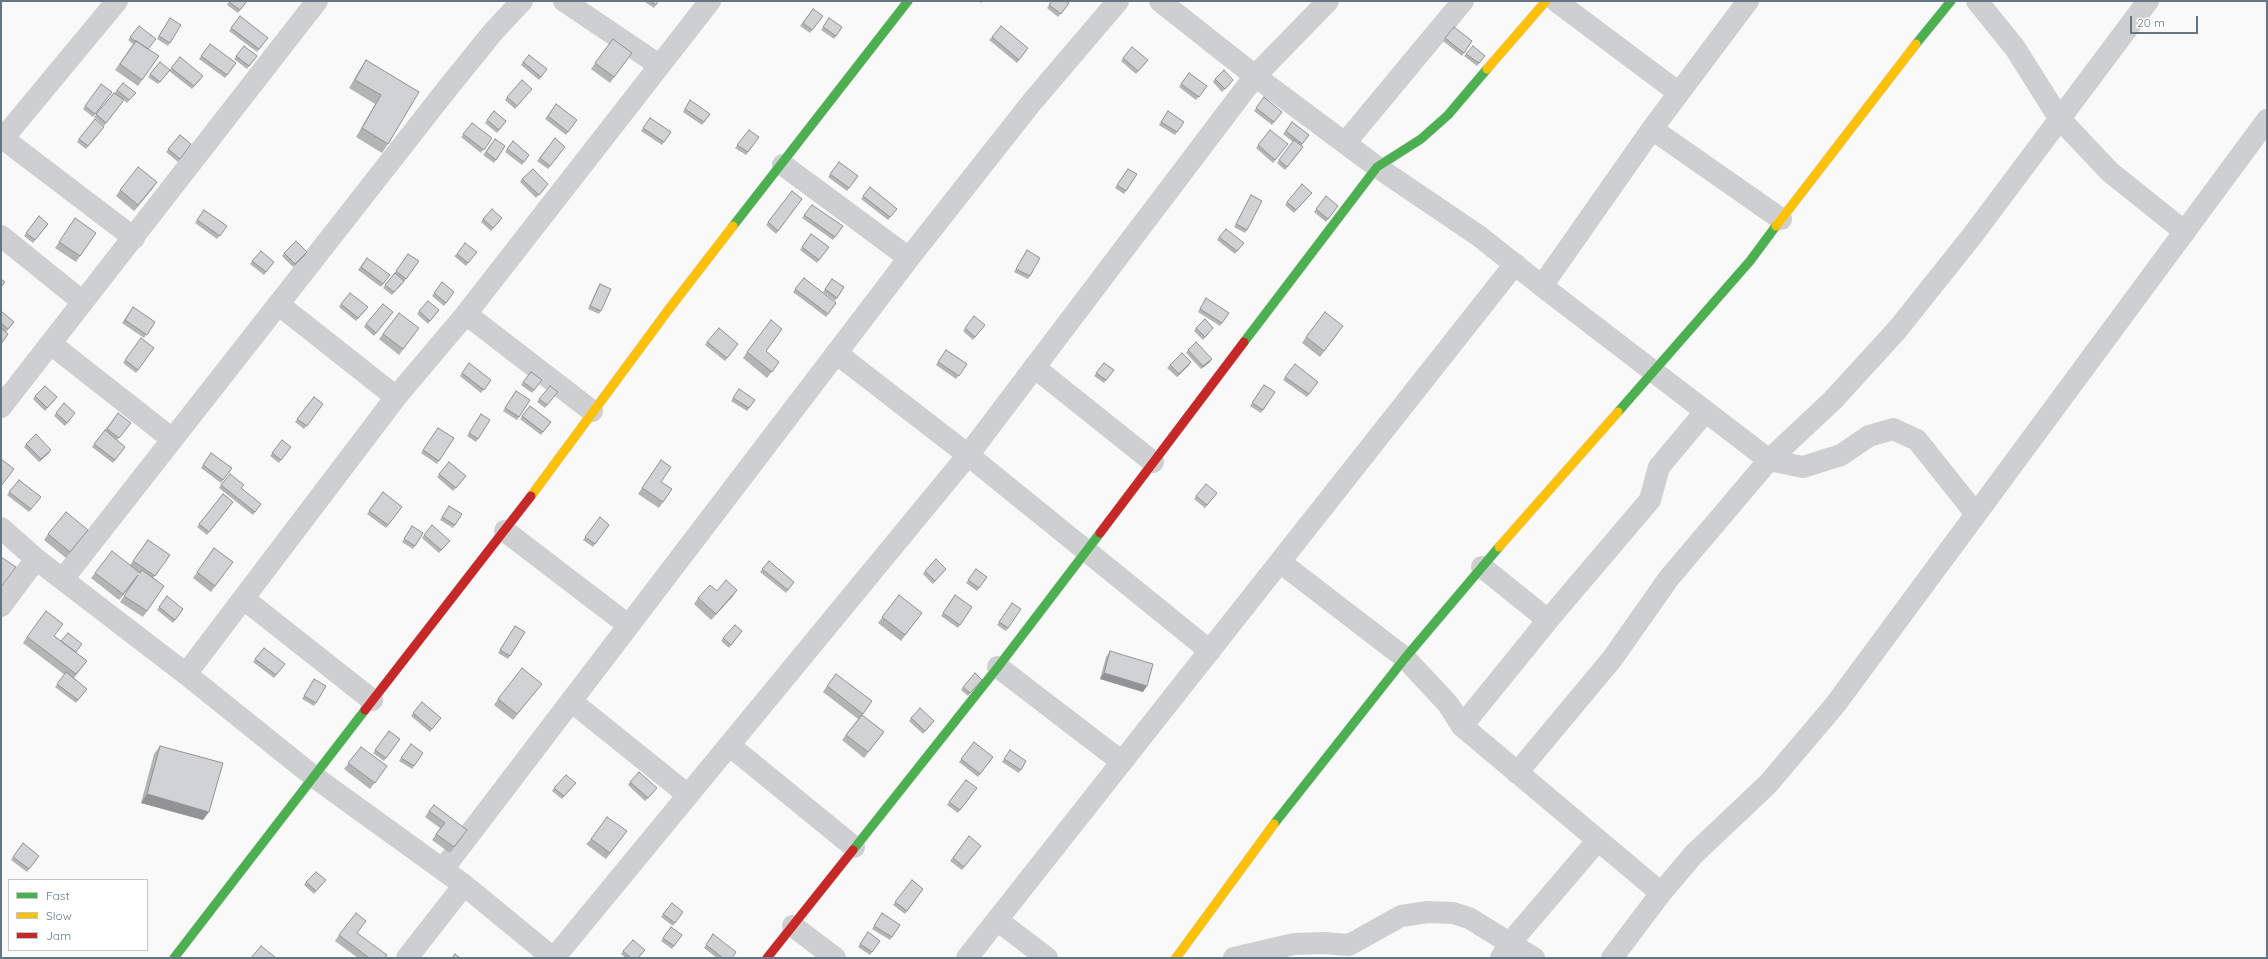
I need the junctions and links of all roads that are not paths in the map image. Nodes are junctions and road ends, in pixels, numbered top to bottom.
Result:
1 (117, 1) edge
2 (317, 1) edge
3 (522, 1) edge
4 (564, 1) edge
5 (710, 1) edge
6 (908, 1) edge
7 (1118, 1) edge
8 (1160, 1) edge
9 (1328, 1) edge
10 (1464, 1) edge
11 (1546, 1) edge
12 (1556, 1) edge
13 (1748, 1) edge
14 (1951, 1) edge
15 (1977, 1) edge
16 (2148, 1) edge
17 (659, 65) junction
18 (1255, 76) junction
19 (1679, 93) junction
20 (2059, 118) junction
21 (2267, 120) edge
22 (1652, 128) junction
23 (2, 139) edge
24 (1345, 143) junction
25 (782, 165) junction
26 (1377, 167) junction
27 (1781, 220) junction
28 (2185, 232) junction
29 (1, 236) edge
30 (134, 238) junction
31 (909, 258) junction
32 (1515, 264) junction
33 (1542, 286) junction
34 (83, 302) junction
35 (278, 304) junction
36 (466, 314) junction
37 (51, 344) junction
38 (836, 353) junction
39 (1034, 368) junction
40 (1653, 371) junction
41 (396, 397) junction
42 (1, 406) edge
43 (592, 411) junction
44 (1705, 412) junction
45 (172, 440) junction
46 (968, 455) junction
47 (1769, 460) junction
48 (1153, 462) junction
49 (1976, 514) junction
50 (1, 528) edge
51 (504, 531) junction
52 (1085, 551) junction
53 (36, 559) junction
54 (1280, 562) junction
55 (1482, 567) junction
56 (63, 579) junction
57 (244, 599) junction
58 (1, 606) edge
59 (1548, 620) junction
60 (628, 625) junction
61 (1210, 651) junction
62 (1405, 658) junction
63 (998, 666) junction
64 (186, 674) junction
65 (372, 700) junction
66 (571, 701) junction
67 (1462, 726) junction
68 (729, 745) junction
69 (1122, 762) junction
70 (1517, 773) junction
71 (313, 776) junction
72 (688, 795) junction
73 (1598, 840) junction
74 (854, 847) junction
75 (443, 869) junction
76 (464, 885) junction
77 (1661, 893) junction
78 (997, 920) junction
79 (793, 926) junction
80 (1505, 951) edge
81 (174, 958) edge
82 (407, 958) edge
83 (553, 958) edge
84 (767, 958) edge
85 (834, 958) edge
86 (967, 958) edge
87 (1047, 958) edge
88 (1176, 958) edge
89 (1234, 958) edge
90 (1534, 958) edge
91 (1612, 958) edge

1 - 23 street
2 - 30 street
3 - 35 street
4 - 17 street
5 - 17 street
6 - 25 street
7 - 31 street
8 - 18 street
9 - 18 street
10 - 24 street
11 - 26 street
12 - 19 street
13 - 19 street
14 - 27 street
15 - 20 street
16 - 20 street
17 - 36 street
18 - 24 street
18 - 39 street
19 - 22 street
20 - 28 street
20 - 47 street
21 - 28 street
22 - 27 street
22 - 33 street
23 - 30 street
24 - 26 street
25 - 31 street
25 - 43 street
26 - 32 street
26 - 48 street
27 - 40 street
28 - 49 street
29 - 34 street
30 - 34 street
31 - 38 street
32 - 33 street
32 - 54 street
33 - 40 street
34 - 37 street
35 - 41 street
35 - 45 street
36 - 41 street
36 - 43 street
37 - 42 street
37 - 45 street
38 - 46 street
38 - 60 street
39 - 46 street
39 - 48 street
40 - 44 street
40 - 55 street
41 - 57 street
43 - 51 street
44 - 47 street
44 - 59 street
45 - 56 street
46 - 52 street
46 - 68 street
47 - 49 street
47 - 70 street
48 - 52 street
49 - 77 street
50 - 53 street
51 - 60 street
51 - 65 street
52 - 61 street
52 - 63 street
53 - 56 street
53 - 58 street
54 - 61 street
54 - 62 street
55 - 59 street
55 - 62 street
56 - 64 street
57 - 64 street
57 - 65 street
59 - 67 street
60 - 66 street
61 - 69 street
62 - 67 street
62 - 88 street
63 - 69 street
63 - 74 street
64 - 71 street
65 - 71 street
66 - 72 street
66 - 75 street
67 - 70 street
68 - 72 street
68 - 74 street
69 - 78 street
70 - 73 street
71 - 75 street
71 - 81 street
72 - 83 street
73 - 77 street
73 - 80 street
74 - 79 street
75 - 76 street
76 - 82 street
76 - 83 street
77 - 91 street
78 - 86 street
78 - 87 street
79 - 84 street
79 - 85 street
80 - 89 street
80 - 90 street

